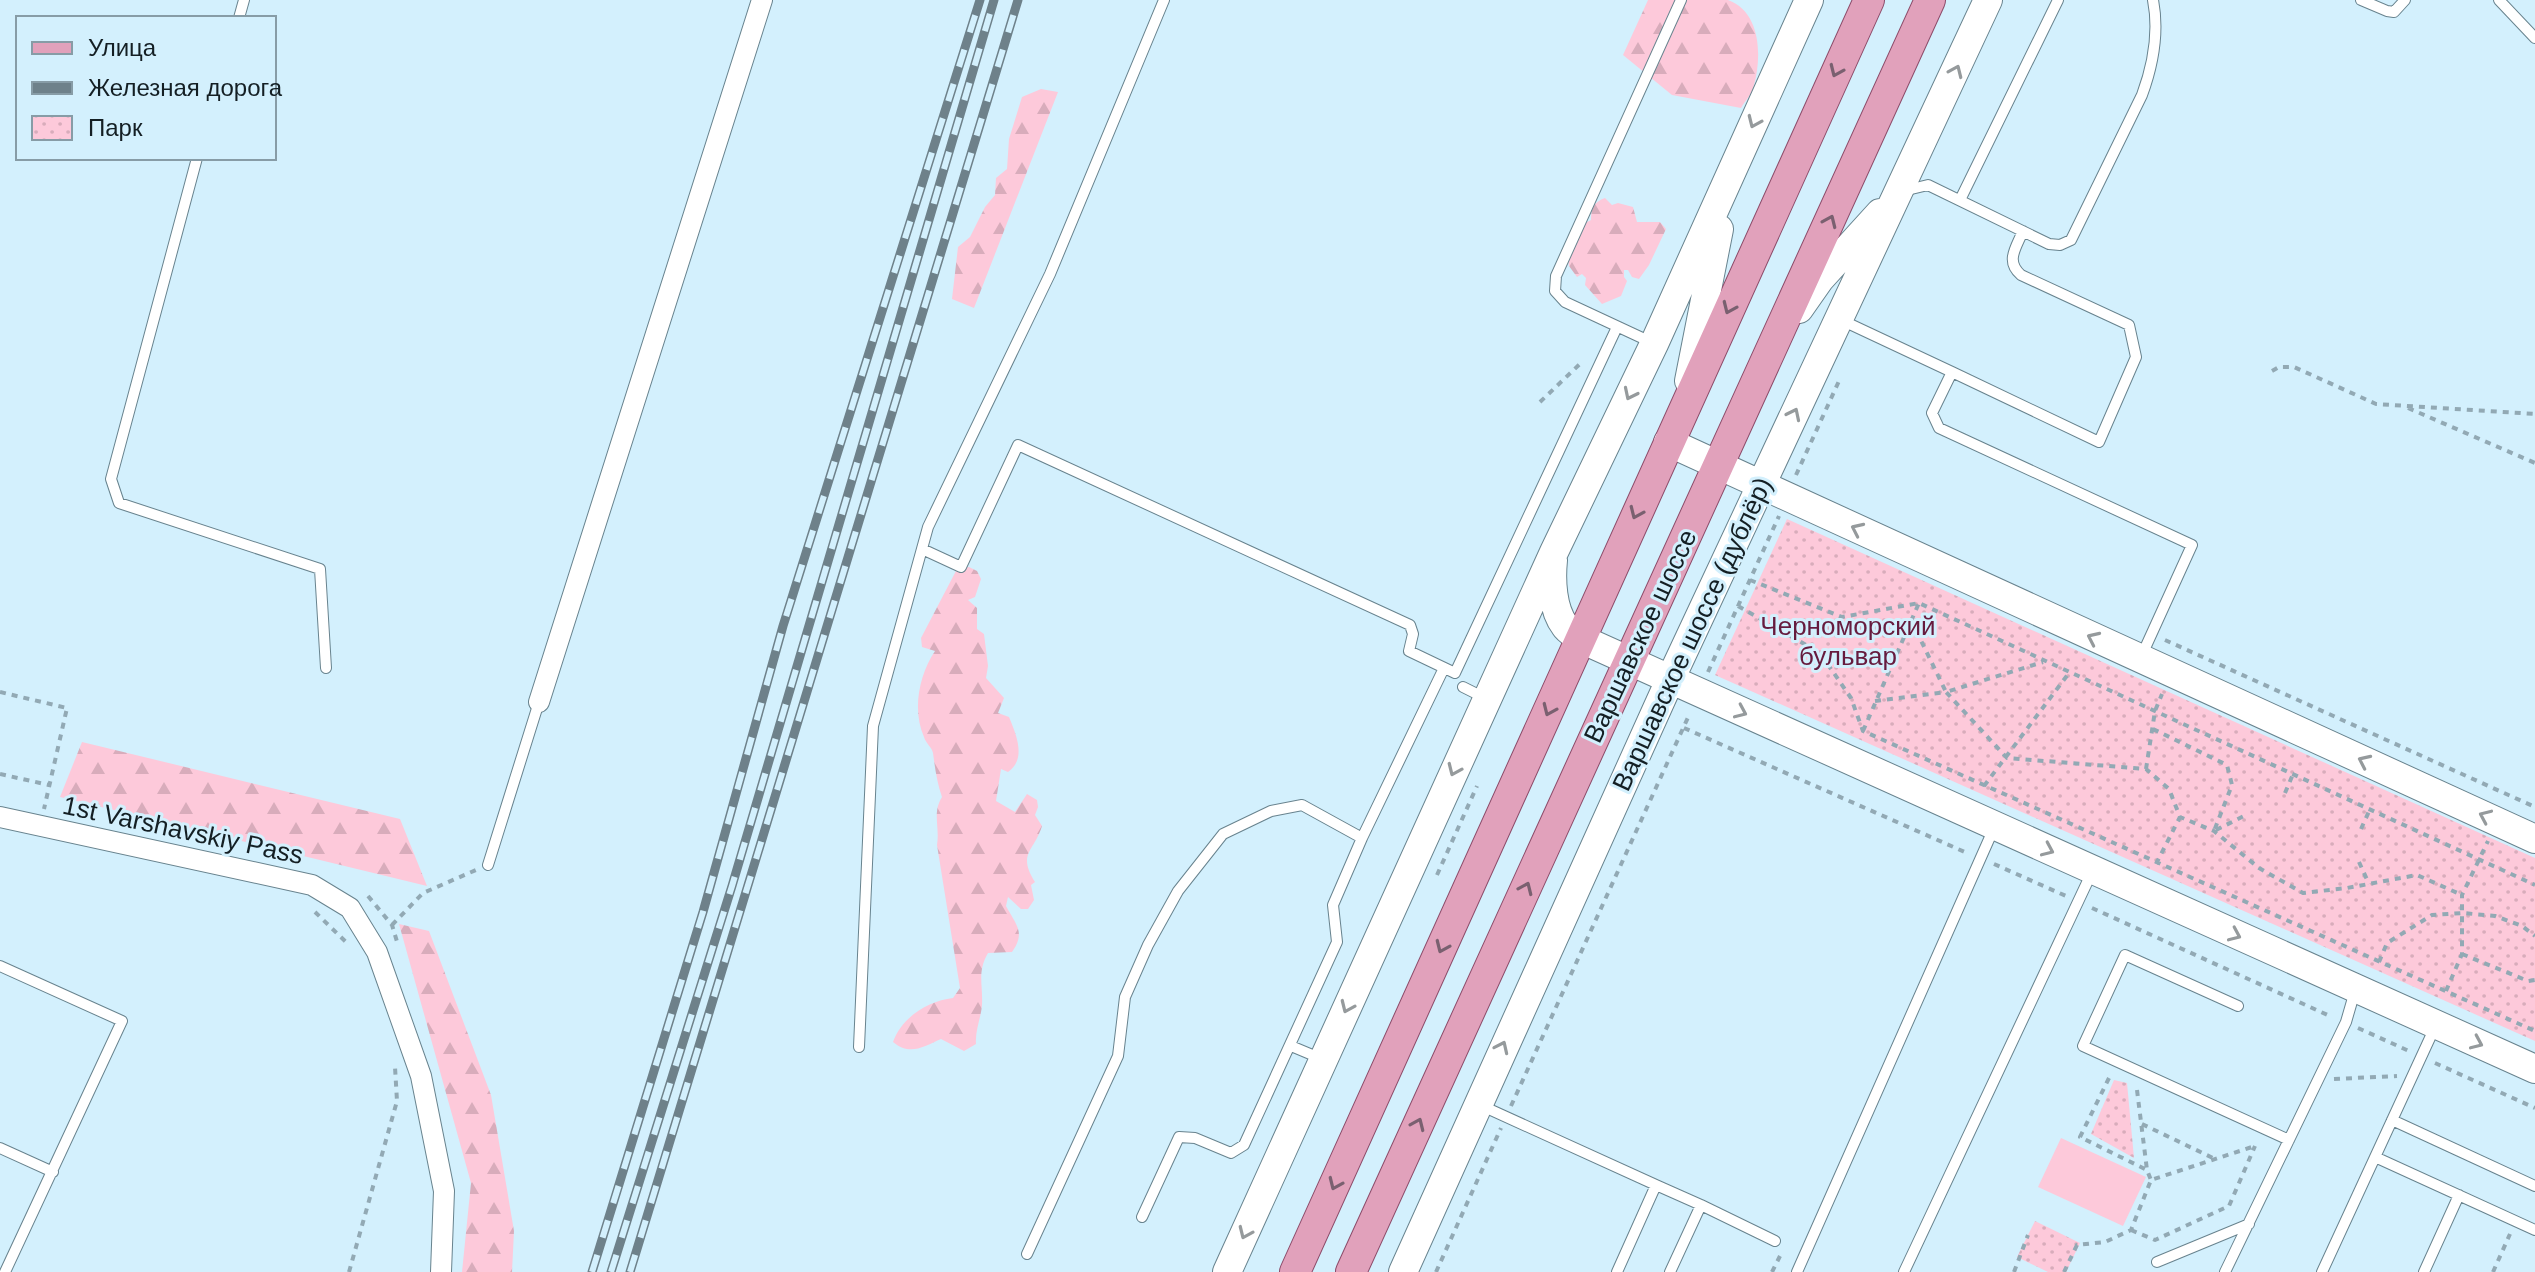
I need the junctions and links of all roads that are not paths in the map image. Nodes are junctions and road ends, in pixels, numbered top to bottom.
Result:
1 (762, 0) edge
2 (1164, 0) edge
3 (1681, 0) edge
4 (1809, 0) edge
5 (1869, 0) edge
6 (1930, 0) edge
7 (1988, 0) edge
8 (2058, 0) edge
9 (2153, 0) edge
10 (2361, 0) edge
11 (2405, 0) edge
12 (2499, 0) edge
13 (2535, 38) edge
14 (196, 160) edge
15 (1732, 170) junction
16 (1900, 192) junction
17 (1960, 200) junction
18 (2023, 231) junction
19 (1839, 319) junction
20 (1616, 330) junction
21 (1774, 343) junction
22 (1654, 344) junction
23 (1952, 372) junction
24 (1681, 411) junction
25 (1668, 442) junction
26 (1719, 465) junction
27 (1760, 485) junction
28 (922, 549) junction
29 (1554, 552) junction
30 (1581, 639) junction
31 (2140, 659) junction
32 (1628, 660) junction
33 (326, 668) dead end
34 (1444, 668) junction
35 (1670, 680) junction
36 (539, 702) joint
37 (0, 817) edge
38 (1995, 826) junction
39 (1362, 838) junction
40 (2535, 839) edge
41 (488, 865) road end
42 (2092, 870) junction
43 (0, 966) edge
44 (2355, 989) junction
45 (2238, 1006) dead end
46 (2436, 1025) junction
47 (1291, 1046) junction
48 (859, 1047) dead end
49 (1323, 1060) junction
50 (2535, 1069) edge
51 (1476, 1104) junction
52 (2392, 1120) junction
53 (2289, 1140) junction
54 (0, 1148) edge
55 (2375, 1157) junction
56 (53, 1172) junction
57 (1656, 1185) junction
58 (2535, 1186) edge
59 (2459, 1195) junction
60 (1701, 1205) junction
61 (1142, 1217) dead end
62 (2249, 1224) junction
63 (2535, 1230) edge
64 (1780, 1243) road end
65 (1027, 1254) dead end
66 (2157, 1262) dead end
67 (5, 1272) edge
68 (441, 1272) edge
69 (1227, 1272) edge
70 (1295, 1272) edge
71 (1351, 1272) edge
72 (1403, 1272) edge
73 (1617, 1272) edge
74 (1670, 1272) edge
75 (1797, 1272) edge
76 (1904, 1272) edge
77 (2225, 1272) edge
78 (2322, 1272) edge
79 (2424, 1272) edge

1 - 36 street
2 - 28 lane
3 - 20 lane
4 -> 15 street
5 -> 24 main road, Варшавское шоссе
21 -> 6 main road, Варшавское шоссе
16 -> 7 street, Варшавское шоссе (дублёр)
8 - 17 lane
9 - 18 lane
10 - 11 lane
12 - 13 lane
14 - 33 lane
15 - 22 street
15 - 24 street
16 - 17 lane
16 - 19 street, Варшавское шоссе (дублёр)
16 - 21 street
17 - 18 lane
18 - 23 lane
19 - 23 lane
27 -> 19 street, Варшавское шоссе (дублёр)
20 - 22 lane
20 - 34 lane
21 - 26 main road, Варшавское шоссе
22 -> 29 street
23 - 31 lane
24 - 25 main road, Варшавское шоссе
25 - 26 street
25 -> 30 main road, Варшавское шоссе
26 - 27 street
26 - 32 main road, Варшавское шоссе
31 -> 27 street
27 - 35 street, Варшавское шоссе (дублёр)
28 - 34 lane
28 - 48 lane
29 - 30 street
29 -> 49 street
30 - 32 street
30 -> 70 main road, Варшавское шоссе
40 -> 31 street
32 - 35 street
71 -> 32 main road, Варшавское шоссе
34 - 39 lane
35 -> 38 street
51 -> 35 street, Варшавское шоссе (дублёр)
36 - 41 lane
37 - 68 street, 1st Varshavskiy Pass
38 -> 42 street
38 - 75 lane
39 - 47 lane
39 - 65 lane
42 -> 44 street
42 - 76 lane
43 - 56 lane
44 - 46 street
44 - 53 lane
45 - 53 lane
46 -> 50 street
46 - 52 lane
47 - 49 lane
47 - 61 lane
49 -> 69 street
51 - 57 lane
51 - 72 street, Варшавское шоссе (дублёр)
52 - 55 lane
52 - 58 lane
53 - 62 lane
54 - 56 lane
55 - 59 lane
55 - 78 lane
56 - 67 lane
57 - 60 lane
57 - 73 lane
59 - 63 lane
59 - 79 lane
60 - 64 lane
60 - 74 lane
62 - 66 lane
62 - 77 lane

